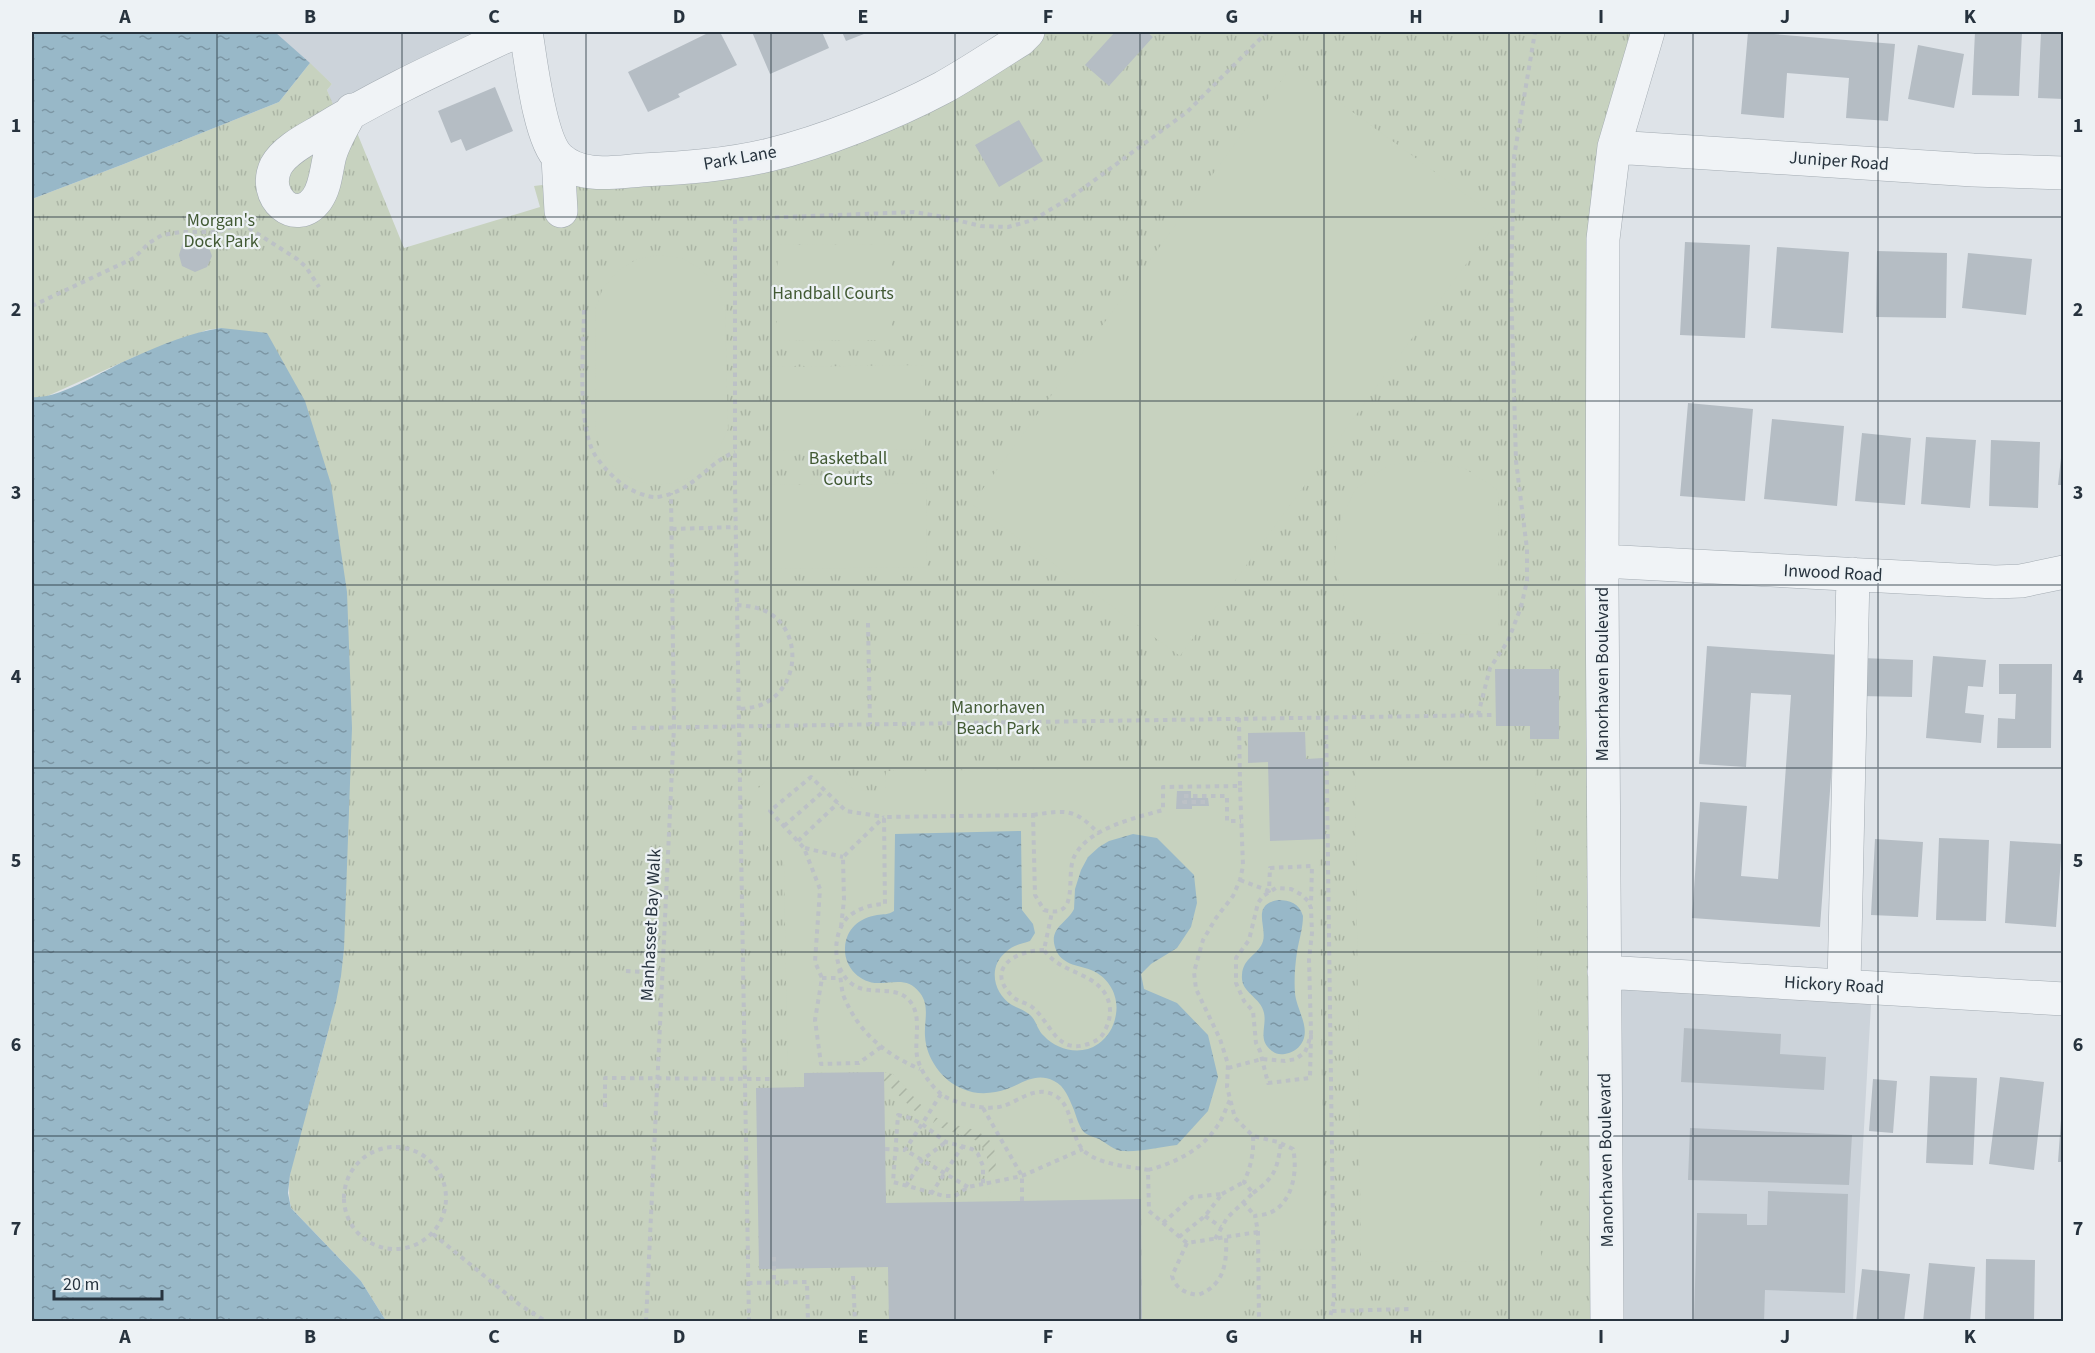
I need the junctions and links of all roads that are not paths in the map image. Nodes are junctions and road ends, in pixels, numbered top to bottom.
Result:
1 (514, 32) edge
2 (526, 32) edge
3 (1028, 32) edge
4 (1648, 32) edge
5 (352, 110) dead end
6 (1614, 147) junction
7 (558, 157) junction
8 (2064, 173) edge
9 (561, 211) dead end
10 (1602, 561) junction
11 (2064, 572) edge
12 (1853, 574) junction
13 (1604, 972) junction
14 (1844, 986) junction
15 (2064, 999) edge
16 (1607, 1322) edge

1 - 5 street
2 - 7 street
3 - 7 street, Park Lane
4 - 6 street, Manorhaven Boulevard
6 - 8 street, Juniper Road
6 - 10 street, Manorhaven Boulevard
7 - 9 street
10 - 12 street, Inwood Road
10 - 13 street, Manorhaven Boulevard
11 - 12 street, Inwood Road
12 - 14 street
13 - 14 street, Hickory Road
13 - 16 street, Manorhaven Boulevard
14 - 15 street, Hickory Road

